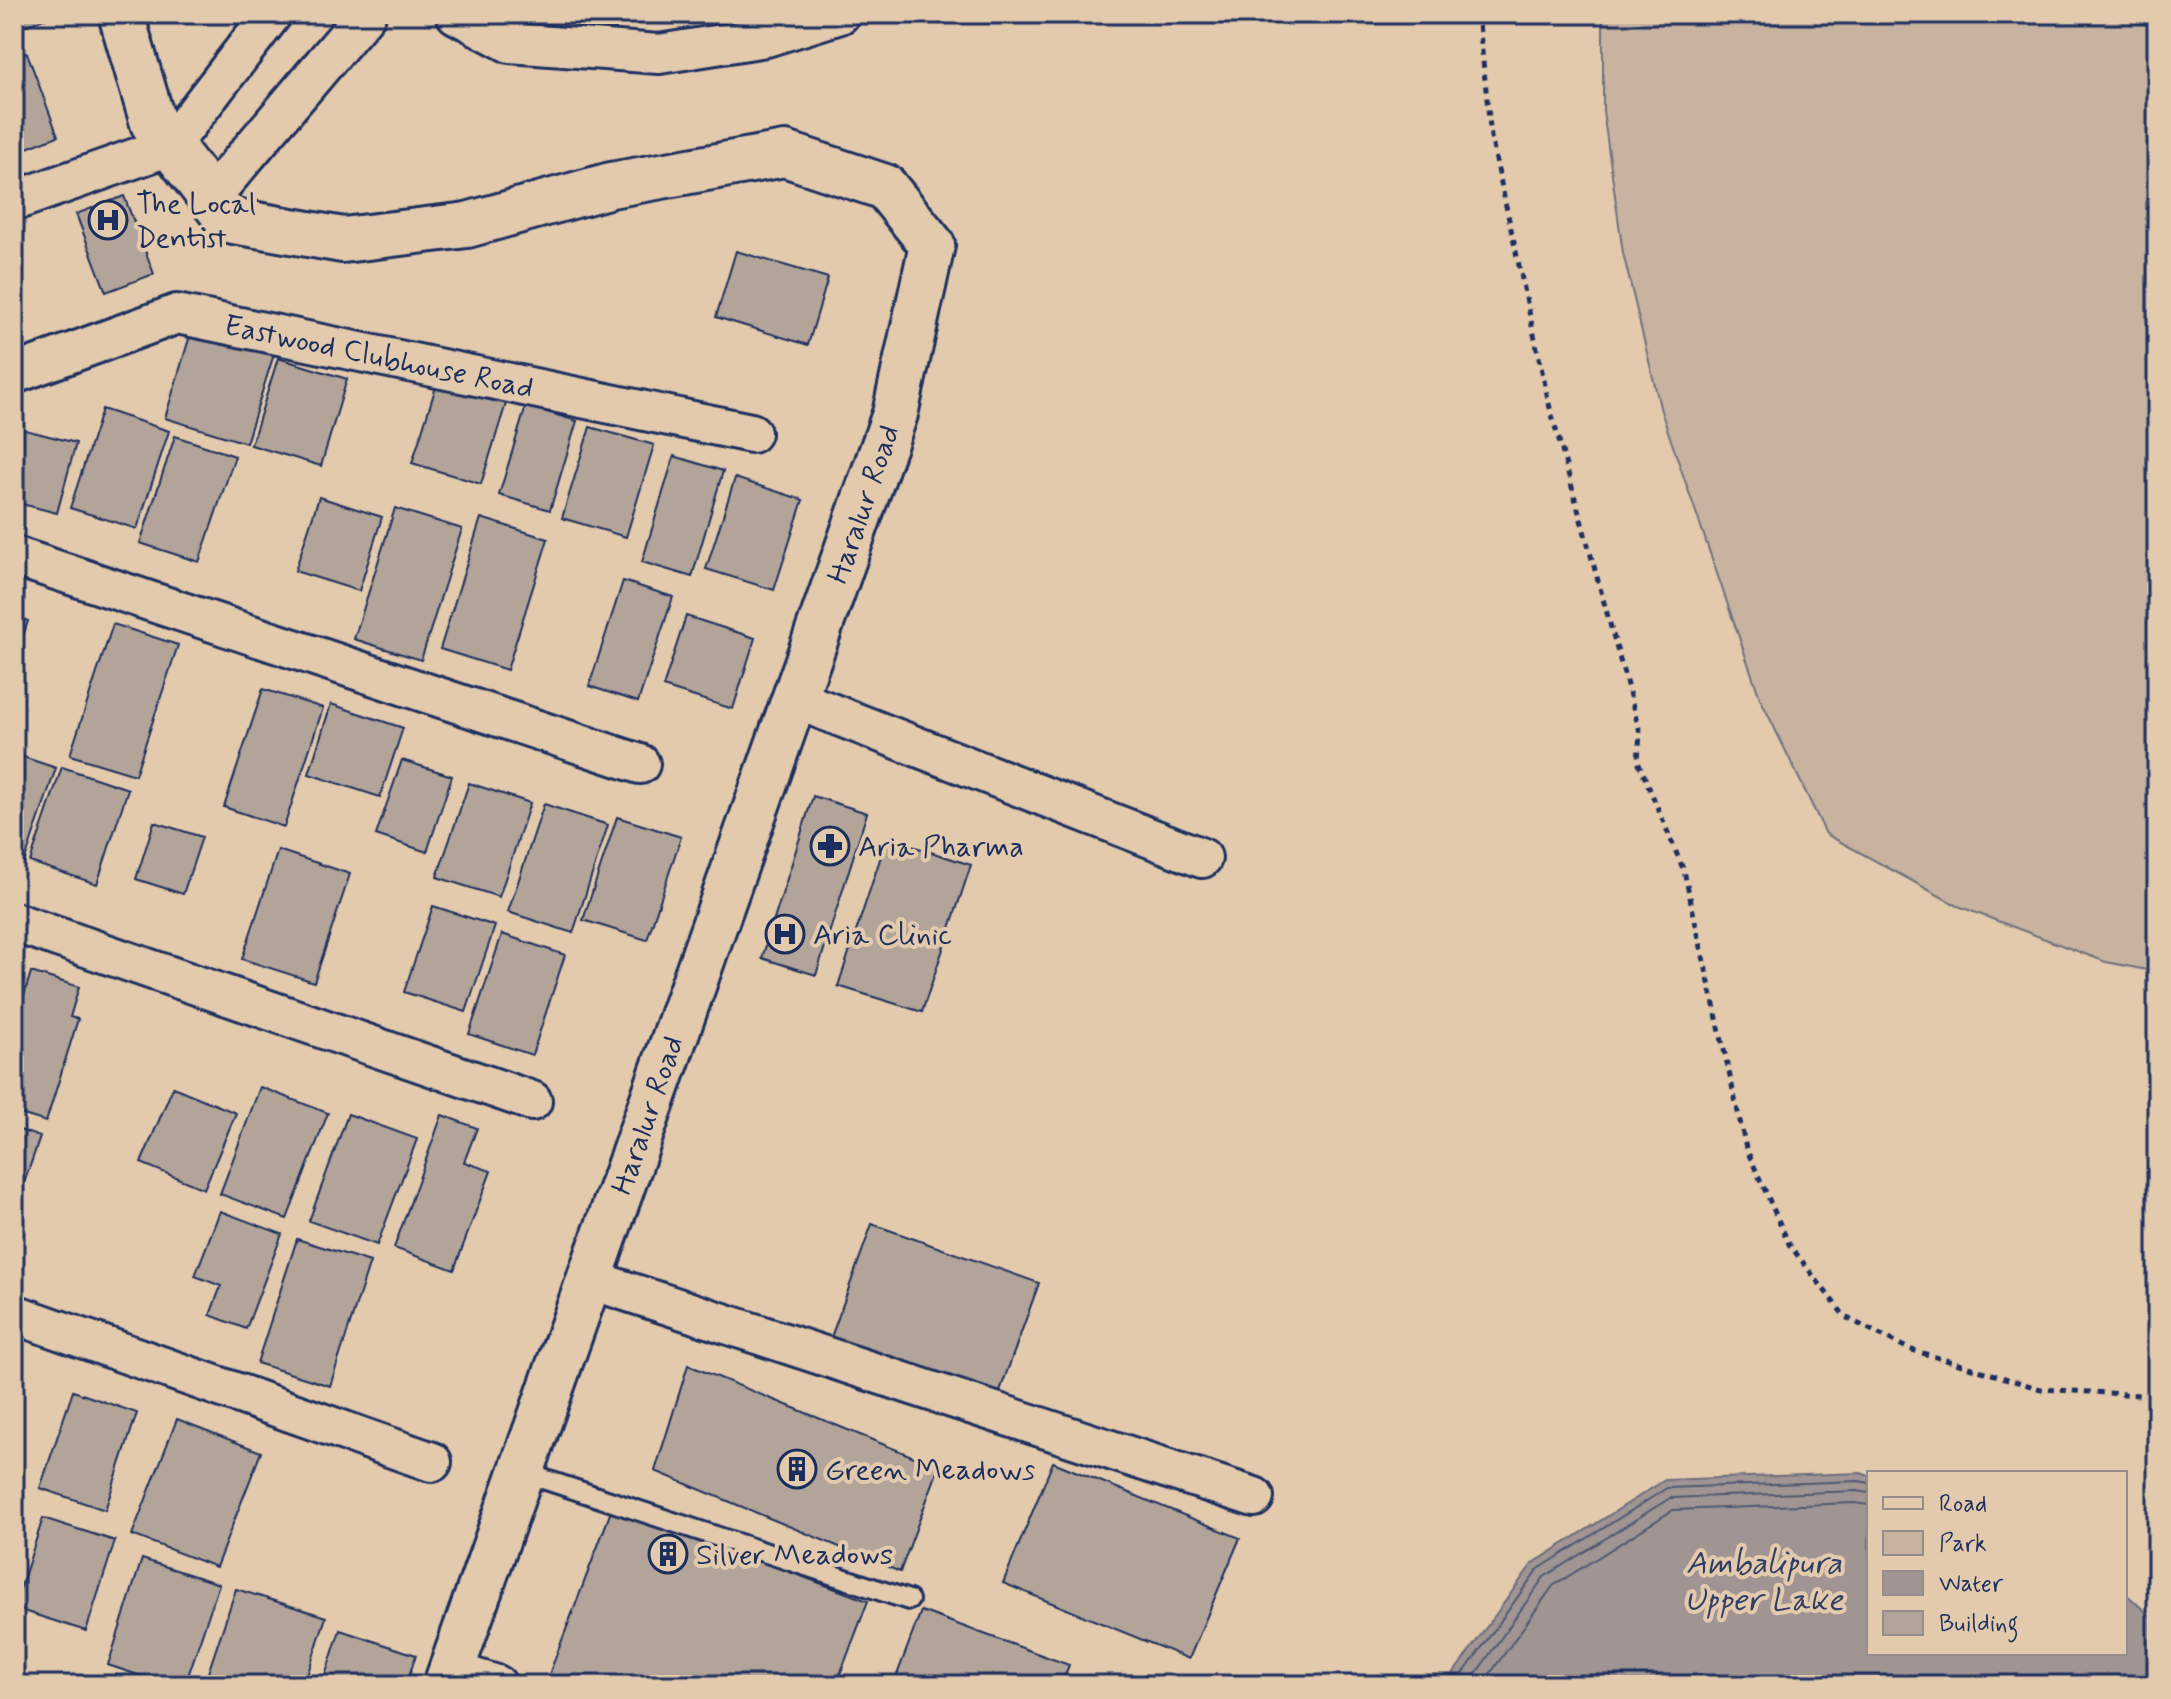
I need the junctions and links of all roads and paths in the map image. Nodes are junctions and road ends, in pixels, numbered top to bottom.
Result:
1 (121, 14) edge
2 (272, 14) edge
3 (366, 14) edge
4 (456, 14) edge
5 (840, 14) edge
6 (1478, 14) edge
7 (170, 146) junction
8 (211, 197) junction
9 (14, 201) edge
10 (14, 374) edge
11 (751, 433) dead end
12 (14, 556) edge
13 (795, 699) junction
14 (640, 764) dead end
15 (1202, 858) dead end
16 (14, 922) edge
17 (532, 1101) dead end
18 (589, 1279) junction
19 (14, 1314) edge
20 (2157, 1396) edge
21 (432, 1462) dead end
22 (522, 1472) junction
23 (1254, 1497) dead end
24 (909, 1600) dead end
25 (448, 1678) edge
26 (497, 1685) edge

1 - 7 street, Haralur Road
2 - 7 street
3 - 8 street
4 - 5 street
6 - 20 path
7 - 8 street, Haralur Road
7 - 9 street
8 - 13 street, Haralur Road
10 - 11 street, Eastwood Clubhouse Road
12 - 14 street
13 - 15 street
13 - 18 street, Haralur Road
16 - 17 street
18 - 22 street, Haralur Road
18 - 23 street
19 - 21 street
22 - 24 lane
22 - 25 street, Haralur Road
25 - 26 street

